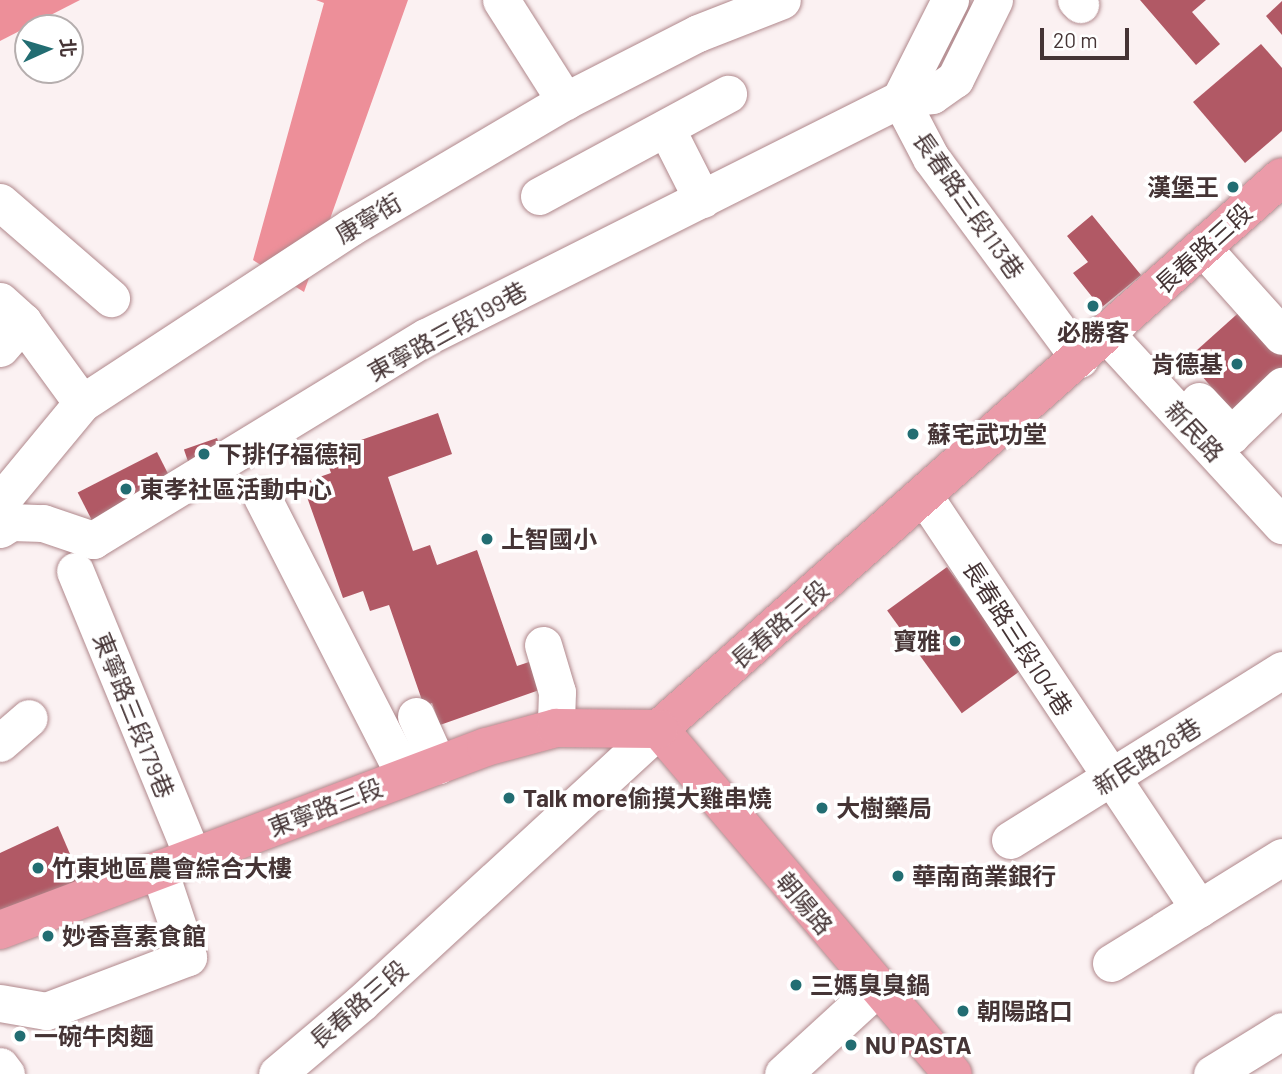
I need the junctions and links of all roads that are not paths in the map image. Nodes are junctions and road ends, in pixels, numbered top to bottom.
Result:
1 (501, 0) edge
2 (782, 0) edge
3 (950, 0) edge
4 (994, 0) edge
5 (728, 94) dead end
6 (901, 99) junction
7 (565, 100) junction
8 (666, 128) junction
9 (1282, 177) edge
10 (539, 196) dead end
11 (702, 199) junction
12 (0, 202) edge
13 (1203, 248) junction
14 (111, 298) dead end
15 (8, 324) edge
16 (1282, 336) edge
17 (1104, 339) junction
18 (1282, 386) edge
19 (82, 403) junction
20 (924, 496) junction
21 (262, 497) dead end
22 (0, 502) edge
23 (1282, 525) edge
24 (0, 528) edge
25 (75, 571) dead end
26 (543, 645) dead end
27 (1282, 670) edge
28 (416, 716) dead end
29 (29, 718) dead end
30 (556, 728) junction
31 (659, 729) junction
32 (0, 743) edge
33 (421, 771) junction
34 (1111, 779) junction
35 (1010, 840) dead end
36 (1282, 857) edge
37 (176, 864) junction
38 (1199, 909) junction
39 (0, 930) edge
40 (1111, 963) dead end
41 (877, 988) junction
42 (0, 1003) edge
43 (1282, 1031) edge
44 (0, 1066) edge
45 (6, 1074) edge
46 (277, 1074) edge
47 (783, 1074) edge
48 (953, 1074) edge
49 (1212, 1074) edge

1 - 7 street
2 - 7 street, 康寧街
3 - 6 street
4 - 6 street, 長春路三段113巷
5 - 8 street
6 - 11 street, 東寧路三段199巷
6 - 17 street, 長春路三段113巷
7 - 19 street, 康寧街
8 - 10 street
8 - 11 street
9 - 13 main road, 長春路三段
11 - 24 street, 東寧路三段199巷
12 - 14 street
13 - 16 street
13 - 17 main road, 長春路三段
15 - 19 street
17 - 18 street
17 - 20 main road, 長春路三段
17 - 23 street, 新民路
19 - 22 street, 康寧街
20 - 31 main road, 長春路三段
20 - 34 street, 長春路三段104巷
21 - 33 street
25 - 37 street, 東寧路三段179巷
26 - 30 street
27 - 34 street, 新民路28巷
28 - 33 street
29 - 32 street
30 - 31 main road, 東寧路三段
30 - 33 main road, 東寧路三段
31 - 41 main road, 朝陽路
31 - 46 street, 長春路三段
33 - 37 main road, 東寧路三段
34 - 35 street, 新民路28巷
34 - 38 street, 長春路三段104巷
36 - 38 street
37 - 39 main road, 東寧路三段
37 - 42 street, 東寧路三段179巷
38 - 40 street
41 - 47 street
41 - 48 main road, 朝陽路
43 - 49 street
44 - 45 street

